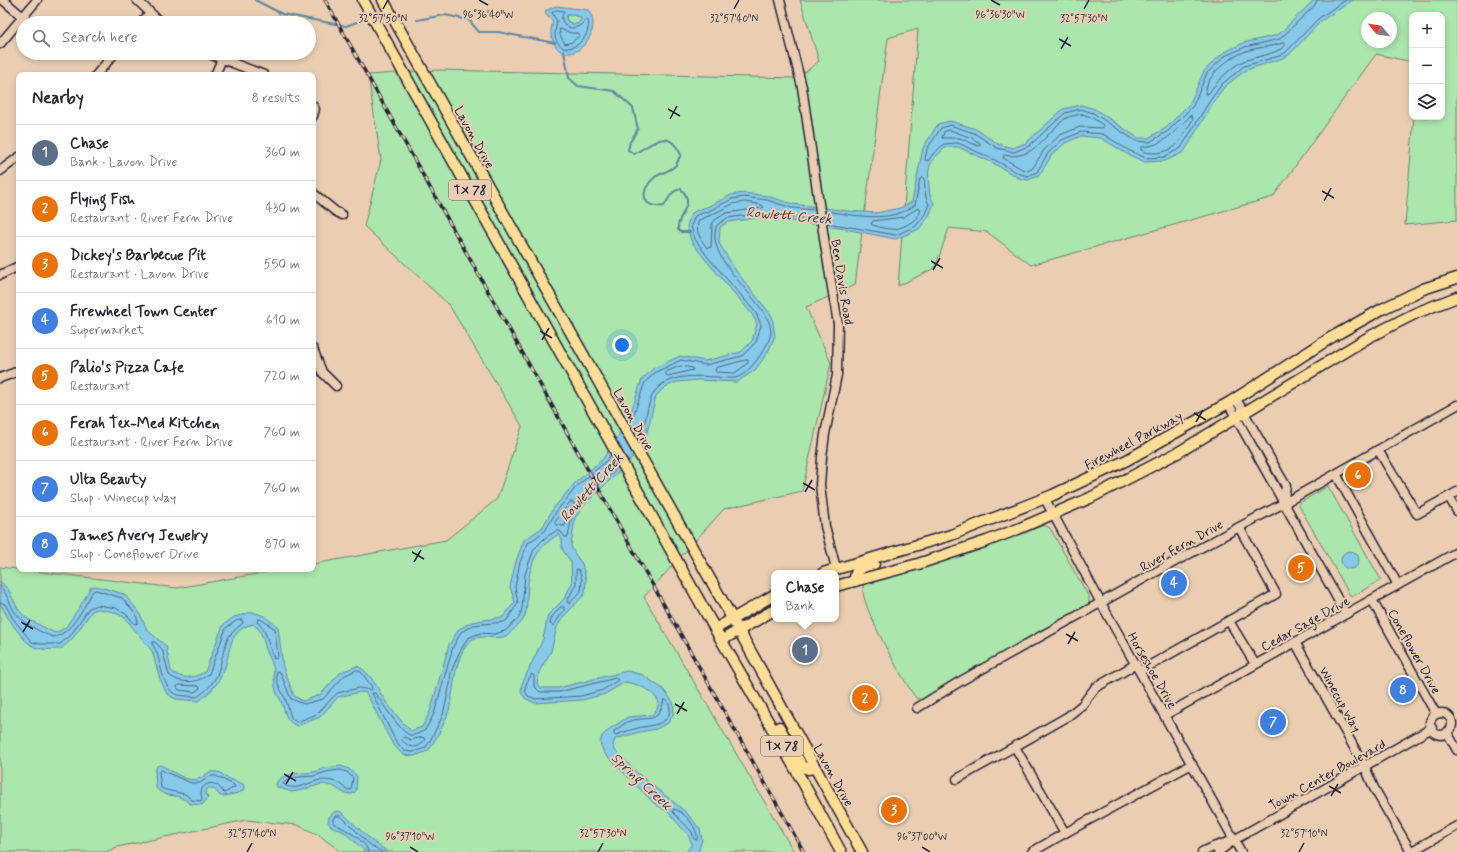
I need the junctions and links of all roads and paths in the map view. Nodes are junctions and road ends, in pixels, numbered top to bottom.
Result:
1 (3, 0) edge
2 (37, 0) edge
3 (136, 0) edge
4 (363, 0) edge
5 (383, 0) edge
6 (780, 0) edge
7 (150, 13) junction
8 (22, 16) edge
9 (24, 16) edge
10 (147, 16) edge
11 (153, 16) edge
12 (16, 25) edge
13 (0, 44) edge
14 (109, 60) edge
15 (222, 60) edge
16 (225, 60) edge
17 (99, 72) edge
18 (216, 72) edge
19 (256, 72) edge
20 (16, 159) edge
21 (0, 171) edge
22 (316, 195) edge
23 (342, 215) dead end
24 (16, 267) edge
25 (0, 275) edge
26 (1457, 278) edge
27 (1457, 296) edge
28 (316, 357) edge
29 (16, 372) edge
30 (0, 378) edge
31 (336, 386) dead end
32 (1232, 401) junction
33 (1457, 405) edge
34 (1240, 415) junction
35 (1378, 450) junction
36 (1336, 474) junction
37 (1457, 492) edge
38 (1448, 496) junction
39 (1044, 499) junction
40 (1283, 503) junction
41 (1457, 511) edge
42 (1052, 515) junction
43 (1239, 527) junction
44 (951, 535) junction
45 (1457, 552) edge
46 (836, 568) junction
47 (831, 570) edge
48 (855, 581) junction
49 (839, 585) edge
50 (1398, 585) junction
51 (771, 597) edge
52 (1372, 600) junction
53 (1101, 603) junction
54 (771, 612) edge
55 (1346, 614) junction
56 (732, 618) junction
57 (1229, 621) junction
58 (715, 629) junction
59 (738, 630) junction
60 (722, 640) junction
61 (1295, 642) junction
62 (1255, 664) junction
63 (1138, 668) junction
64 (917, 708) dead end
65 (764, 714) junction
66 (1436, 714) junction
67 (1165, 715) junction
68 (1454, 717) edge
69 (1432, 728) junction
70 (1447, 732) junction
71 (1015, 747) junction
72 (1457, 750) edge
73 (1192, 764) junction
74 (1365, 766) junction
75 (816, 768) junction
76 (957, 779) dead end
77 (1457, 826) edge
78 (1065, 833) junction
79 (1234, 840) junction
80 (841, 852) edge
81 (862, 852) edge
82 (1032, 852) edge
83 (1202, 852) edge
84 (1218, 852) edge
85 (1241, 852) edge
86 (1411, 852) edge

1 - 8 street
2 - 9 street
3 - 7 street
4 - 58 main road, TX 78
5 - 56 main road, Lavon Drive / TX 78
6 - 46 street, Ben Davis Road
7 - 10 street
7 - 11 street
12 - 13 street
14 - 17 street
15 - 18 street
16 - 19 street
20 - 21 street
22 - 23 street
24 - 25 street
26 - 32 main road, Firewheel Parkway
27 - 34 main road
28 - 31 street
29 - 30 street
32 - 34 street
32 - 39 main road, Firewheel Parkway
33 - 35 street, River Fern Drive
34 - 40 street
34 - 42 main road
35 - 36 street, River Fern Drive
35 - 38 street
36 - 40 street, River Fern Drive
36 - 50 street
37 - 38 street
38 - 41 street
39 - 42 street, Horseshoe Drive
39 - 44 main road, Firewheel Parkway
40 - 43 street, River Fern Drive
40 - 55 street
42 - 48 main road
42 - 53 street, Horseshoe Drive
43 - 53 street, River Fern Drive
43 - 57 street
44 - 46 main road, Firewheel Parkway
44 - 48 main road
45 - 50 street, Cedar Sage Drive
46 - 47 main road, Firewheel Parkway
48 - 49 main road
50 - 52 street, Cedar Sage Drive
51 - 56 main road
52 - 55 street, Cedar Sage Drive
52 - 66 street, Coneflower Drive
53 - 63 street, Horseshoe Drive
53 - 64 street, River Fern Drive
54 - 59 main road
55 - 61 street, Cedar Sage Drive
56 - 58 main road
56 - 59 main road, Lavon Drive / TX 78
57 - 62 street
57 - 63 street
58 - 60 main road, TX 78
59 - 60 main road
59 - 75 main road, Lavon Drive / TX 78
60 - 65 main road, TX 78
61 - 62 street, Cedar Sage Drive
61 - 74 street, Winecup Way
62 - 67 street, Cedar Sage Drive
63 - 67 street, Horseshoe Drive
63 - 71 street
65 - 75 main road
65 - 80 main road, TX 78
66 - 68 street
66 - 69 street
67 - 73 street, Horseshoe Drive
68 - 70 street
69 - 70 street
69 - 74 street, Town Center Boulevard
70 - 72 street
71 - 76 street
71 - 78 street
73 - 78 street
73 - 79 street, Horseshoe Drive
74 - 79 street, Town Center Boulevard
74 - 86 street, Winecup Way
75 - 81 main road, Lavon Drive / TX 78
77 - 86 street
78 - 82 street
79 - 83 street, Town Center Boulevard
79 - 84 street, Town Center Boulevard
79 - 85 street, Horseshoe Drive

